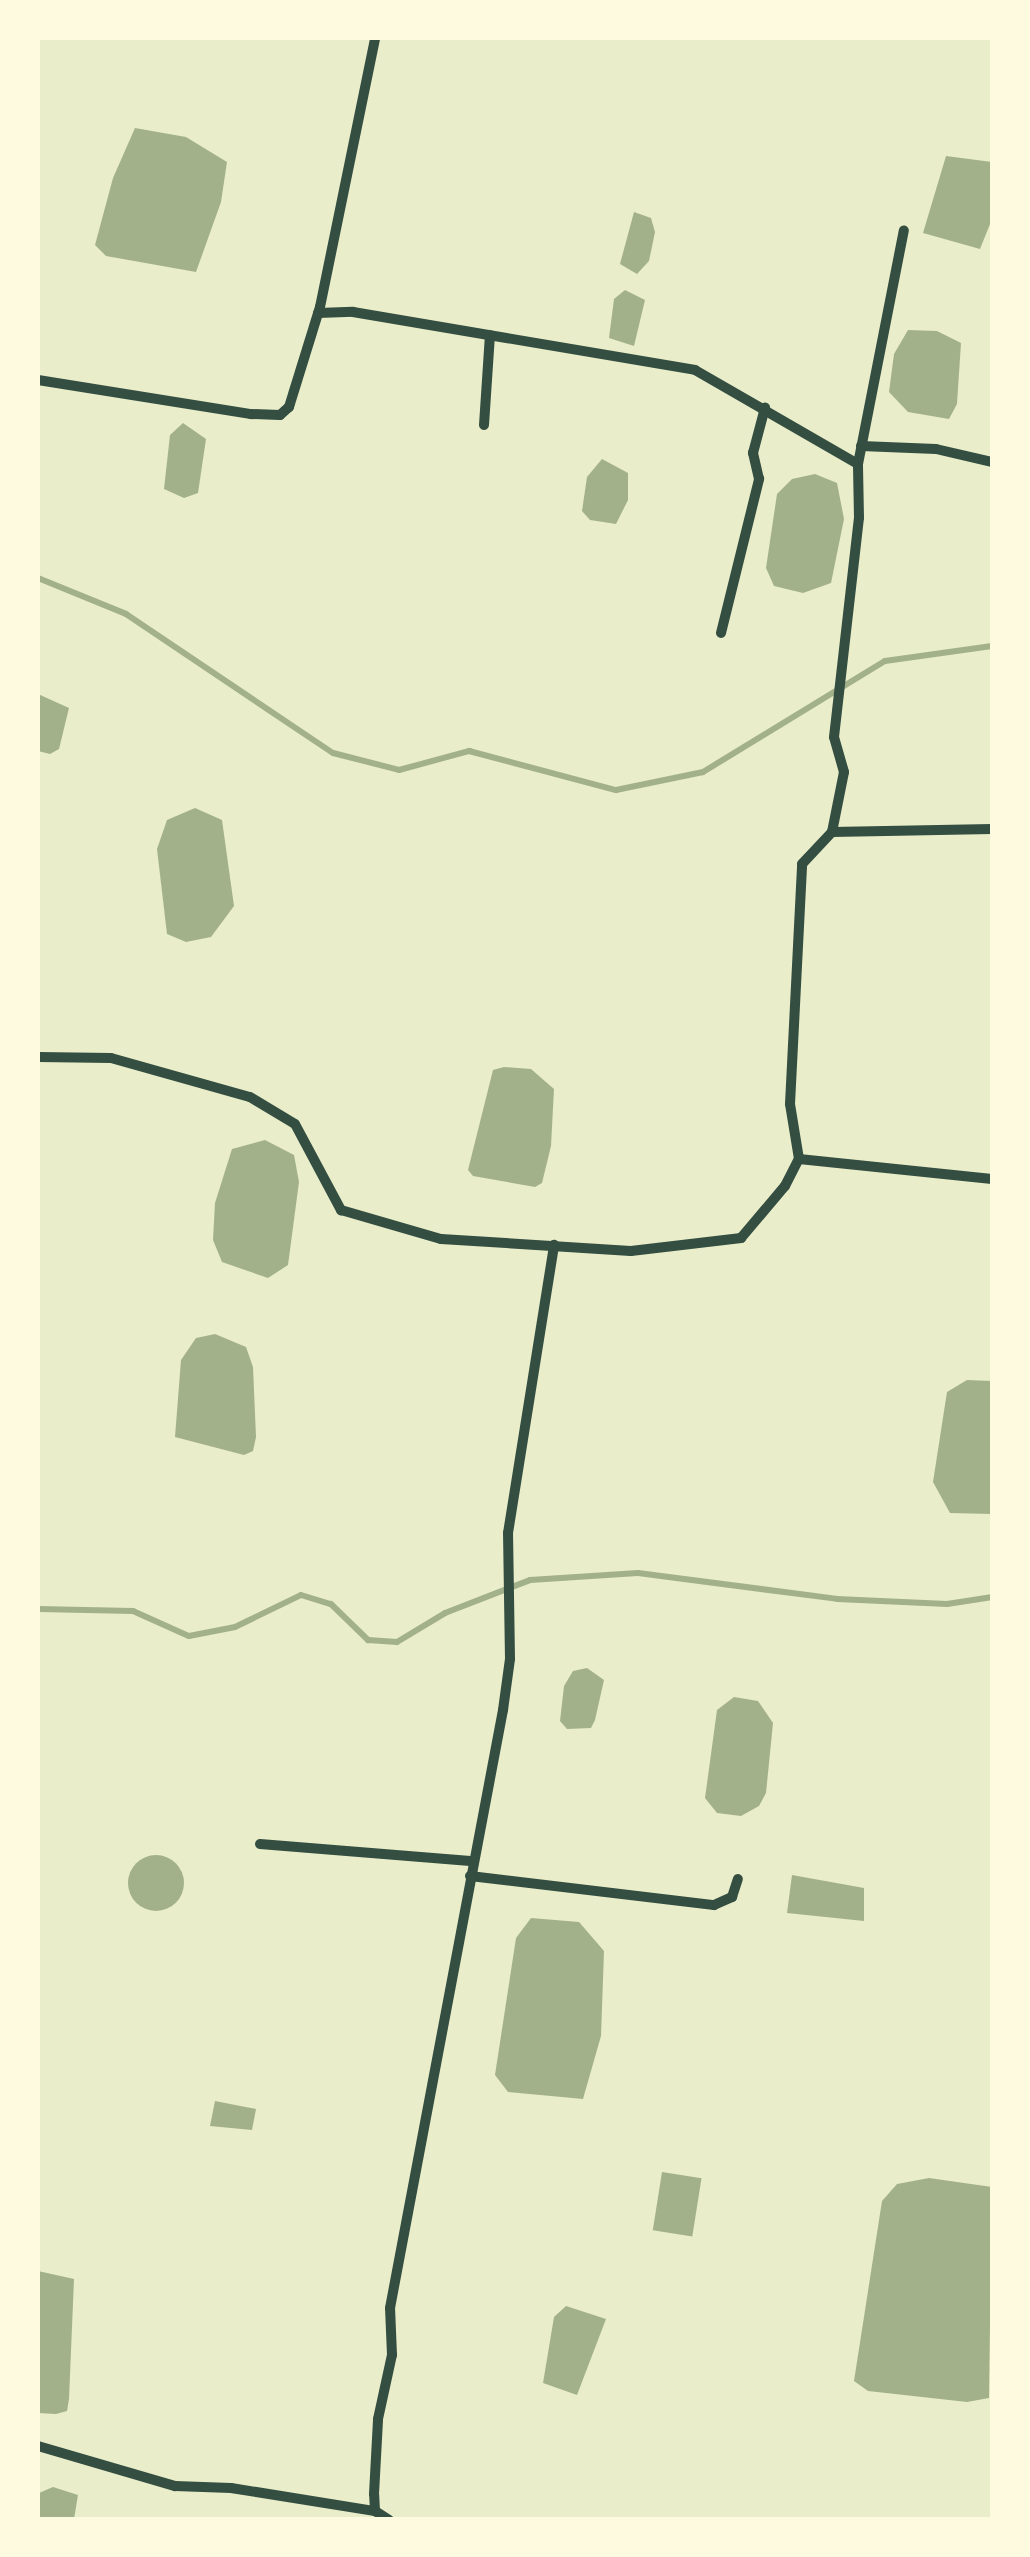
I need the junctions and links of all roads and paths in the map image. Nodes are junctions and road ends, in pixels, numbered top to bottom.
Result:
1 (374, 38) edge
2 (904, 230) dead end
3 (318, 313) junction
4 (490, 334) junction
5 (38, 380) edge
6 (765, 408) junction
7 (484, 425) dead end
8 (861, 446) junction
9 (992, 462) edge
10 (858, 464) junction
11 (720, 633) dead end
12 (992, 830) edge
13 (832, 832) junction
14 (38, 1057) edge
15 (799, 1158) junction
16 (992, 1179) edge
17 (554, 1244) junction
18 (260, 1844) dead end
19 (473, 1861) junction
20 (470, 1876) junction
21 (738, 1879) dead end
22 (38, 2446) edge
23 (375, 2511) junction
24 (389, 2520) edge

1 - 3 street
2 - 8 street
3 - 4 street
3 - 5 street
4 - 6 street
4 - 7 street
6 - 10 street
6 - 11 street
8 - 9 street
8 - 10 street
10 - 13 street
12 - 13 street
13 - 15 street
14 - 17 street
15 - 16 street
15 - 17 street
17 - 19 street
18 - 19 street
19 - 20 street
20 - 21 street
20 - 23 street
22 - 23 street
23 - 24 street

